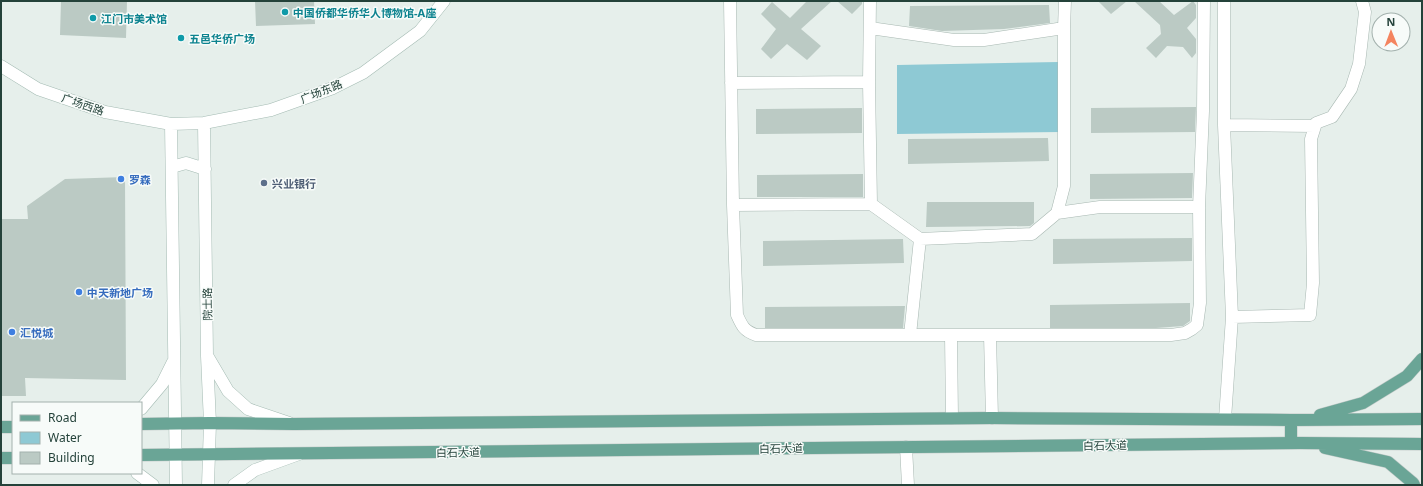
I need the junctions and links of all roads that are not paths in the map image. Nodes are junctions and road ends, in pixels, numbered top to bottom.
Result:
1 (444, 1) edge
2 (730, 1) edge
3 (870, 1) edge
4 (1065, 1) edge
5 (1204, 1) edge
6 (1224, 1) edge
7 (1362, 1) edge
8 (870, 28) junction
9 (1064, 28) junction
10 (1, 66) edge
11 (869, 82) junction
12 (731, 83) junction
13 (171, 124) junction
14 (204, 124) junction
15 (1224, 125) junction
16 (1315, 126) junction
17 (172, 167) junction
18 (205, 169) junction
19 (871, 204) junction
20 (733, 205) junction
21 (1199, 207) junction
22 (1057, 213) junction
23 (920, 239) junction
24 (1232, 317) junction
25 (951, 335) junction
26 (990, 335) junction
27 (910, 336) junction
28 (207, 356) junction
29 (1422, 359) edge
30 (174, 361) junction
31 (142, 408) edge
32 (952, 418) junction
33 (992, 418) junction
34 (1422, 418) edge
35 (1225, 419) junction
36 (1303, 419) junction
37 (1291, 420) junction
38 (210, 423) junction
39 (142, 424) edge
40 (175, 424) junction
41 (294, 424) junction
42 (1, 427) edge
43 (12, 427) edge
44 (1295, 443) junction
45 (1422, 444) edge
46 (906, 447) junction
47 (301, 453) junction
48 (175, 454) junction
49 (142, 455) edge
50 (209, 455) junction
51 (1, 458) edge
52 (12, 458) edge
53 (138, 474) edge
54 (153, 485) edge
55 (176, 485) edge
56 (208, 485) edge
57 (234, 485) edge
58 (908, 485) edge
59 (1414, 485) edge

1 - 14 street, 广场东路
2 - 12 street
3 - 8 street
4 - 9 street
5 - 21 street
6 - 15 street
7 - 16 street
8 - 9 street
8 - 11 street
9 - 22 street
10 - 13 street, 广场西路
11 - 12 street
11 - 19 street
12 - 20 street
13 - 14 street, 广场东路
13 - 17 street
14 - 18 street, 院士路
15 - 16 street
15 - 24 street
16 - 24 street
17 - 18 street
17 - 30 street
18 - 28 street, 院士路
19 - 20 street
19 - 23 street
20 - 27 street
21 - 22 street
21 - 26 street
22 - 23 street
23 - 27 street
24 - 35 street
25 - 26 street
25 - 27 street
25 - 32 street
26 - 33 street
28 - 38 street, 院士路
28 - 41 street
29 - 36 main road
30 - 31 street
30 - 40 street
32 - 33 main road
32 - 41 main road
33 - 35 main road
34 - 36 main road
35 - 37 main road
36 - 37 main road
37 - 44 main road
38 - 40 main road
38 - 41 main road
38 - 50 street, 院士路
39 - 40 main road
40 - 48 street
42 - 43 main road
44 - 45 main road, 白石大道
44 - 46 main road, 白石大道
44 - 59 main road
46 - 47 main road, 白石大道
46 - 58 street
47 - 50 main road, 白石大道
47 - 57 street
48 - 49 main road, 白石大道
48 - 50 main road, 白石大道
48 - 55 street
50 - 56 street, 院士路
51 - 52 main road
53 - 54 street

